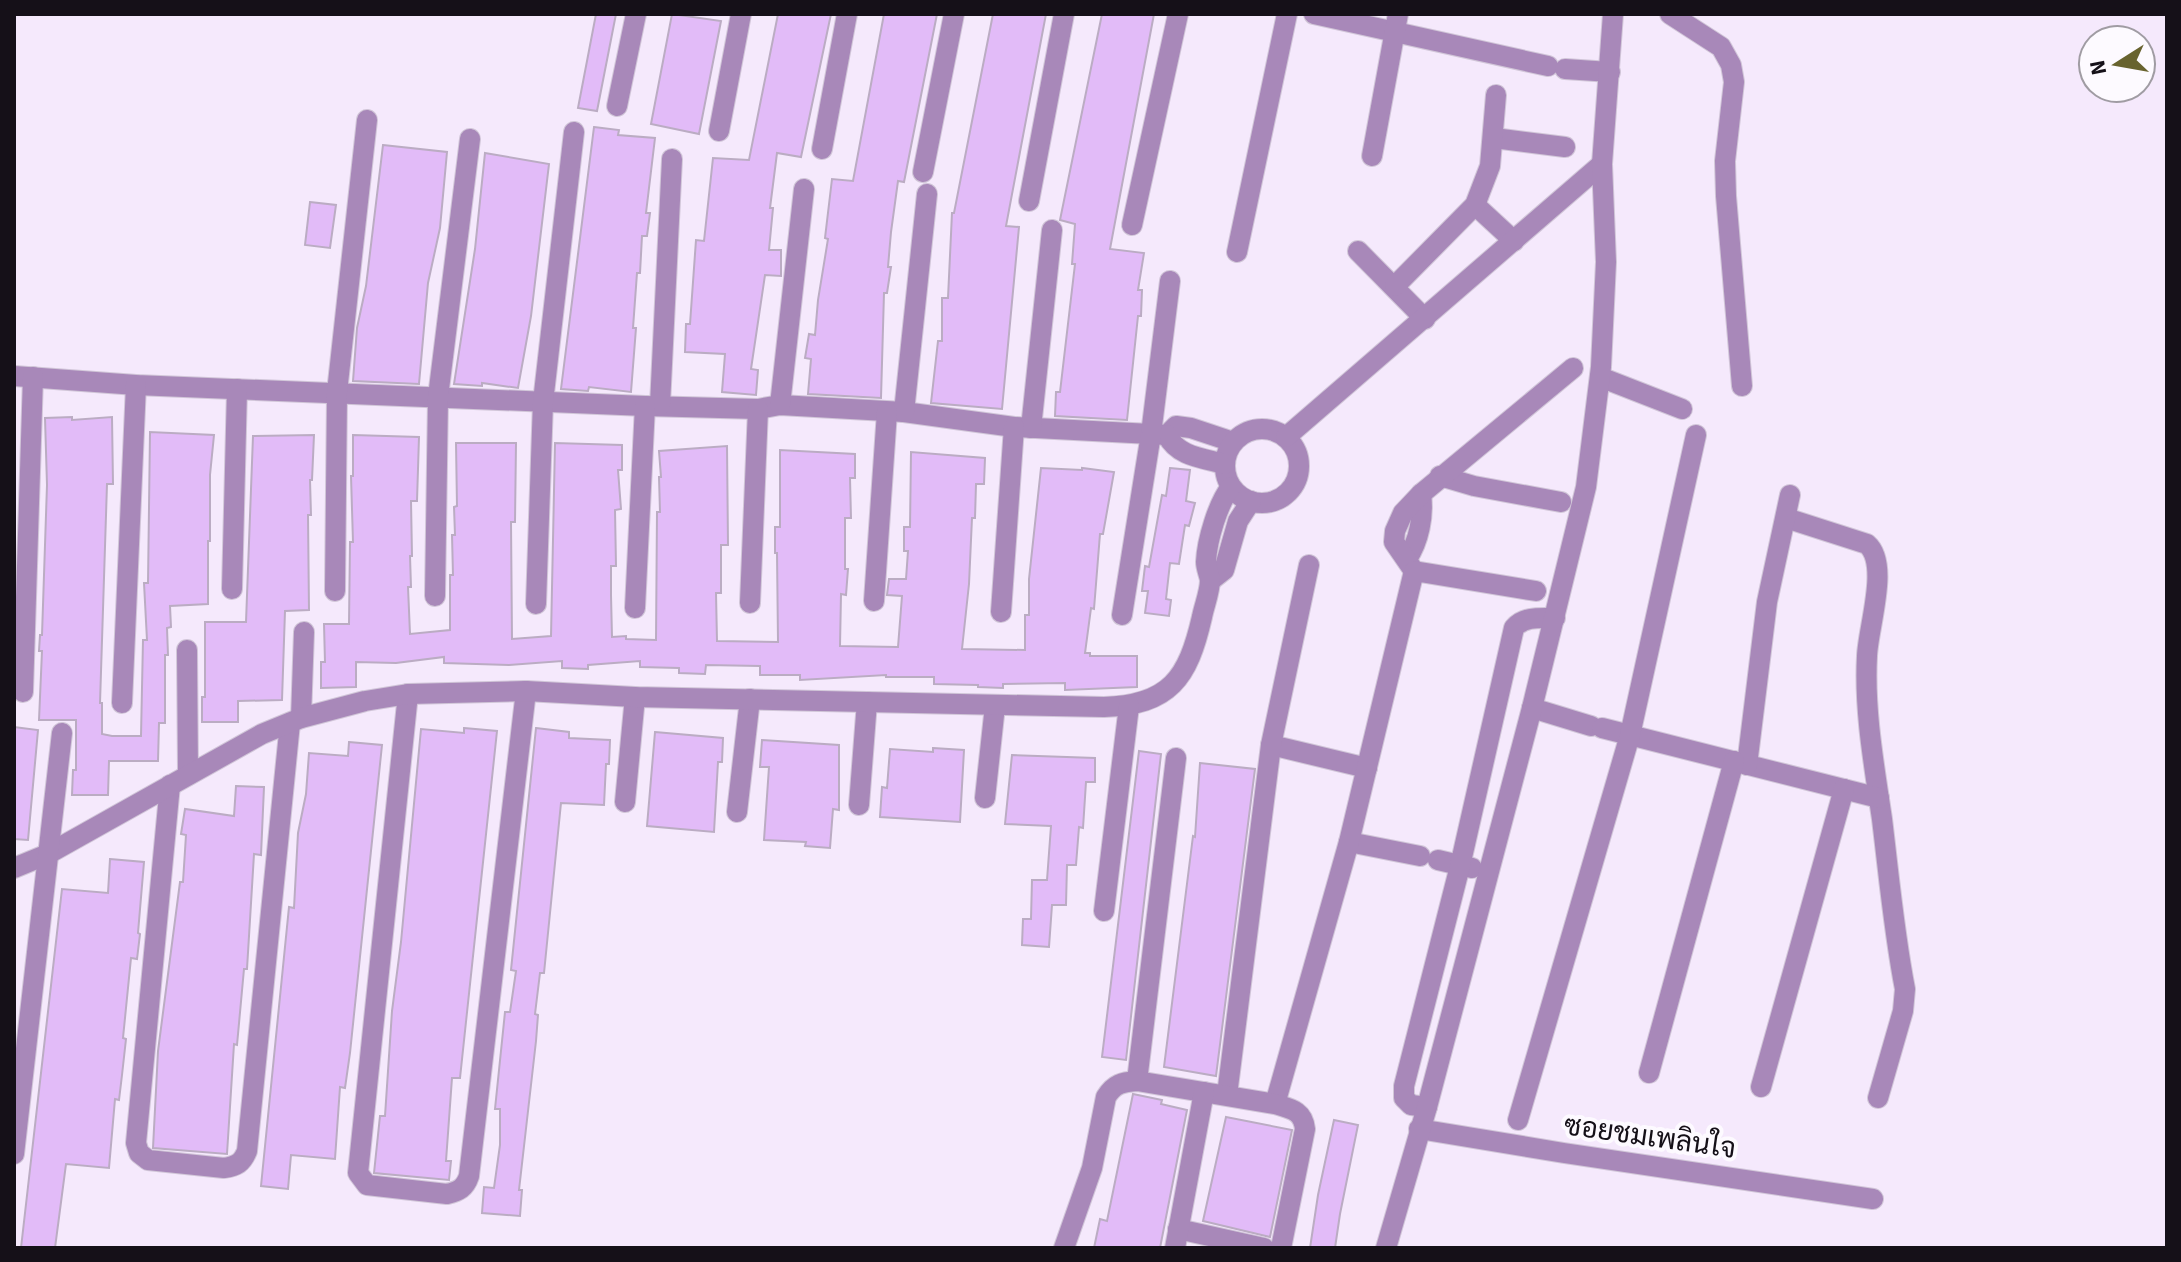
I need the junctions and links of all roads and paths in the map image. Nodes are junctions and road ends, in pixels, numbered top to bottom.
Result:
1 (636, 14) edge
2 (741, 14) edge
3 (847, 14) edge
4 (954, 14) edge
5 (1064, 14) edge
6 (1178, 14) edge
7 (1287, 14) edge
8 (1314, 14) edge
9 (1613, 14) edge
10 (1670, 14) edge
11 (1396, 24) edge
12 (1610, 72) junction
13 (1496, 95) dead end
14 (617, 106) dead end
15 (367, 120) dead end
16 (719, 131) dead end
17 (574, 132) dead end
18 (1494, 138) junction
19 (470, 139) dead end
20 (1565, 147) dead end
21 (822, 149) dead end
22 (1372, 156) dead end
23 (672, 159) dead end
24 (1602, 164) junction
25 (923, 172) dead end
26 (804, 189) dead end
27 (927, 194) dead end
28 (1029, 201) dead end
29 (1475, 205) junction
30 (1132, 225) dead end
31 (1052, 230) dead end
32 (1514, 241) junction
33 (1358, 251) dead end
34 (1237, 252) dead end
35 (1170, 281) dead end
36 (1395, 286) junction
37 (1425, 319) junction
38 (1573, 368) dead end
39 (23, 376) edge
40 (1608, 382) junction
41 (136, 385) junction
42 (1742, 386) dead end
43 (237, 389) junction
44 (337, 392) junction
45 (438, 397) junction
46 (543, 402) junction
47 (652, 405) junction
48 (780, 405) junction
49 (758, 409) junction
50 (1682, 409) dead end
51 (895, 412) junction
52 (1023, 428) junction
53 (1159, 435) junction
54 (1696, 435) dead end
55 (1286, 437) junction
56 (1233, 442) junction
57 (1225, 464) junction
58 (1440, 476) junction
59 (1231, 487) junction
60 (1790, 495) dead end
61 (1251, 501) junction
62 (1561, 502) dead end
63 (1786, 518) junction
64 (1309, 565) dead end
65 (1411, 565) junction
66 (1210, 581) junction
67 (232, 589) dead end
68 (335, 591) dead end
69 (1536, 591) dead end
70 (435, 596) dead end
71 (874, 601) dead end
72 (750, 603) dead end
73 (536, 604) dead end
74 (635, 608) dead end
75 (1001, 612) dead end
76 (1122, 615) dead end
77 (1555, 618) junction
78 (304, 632) dead end
79 (187, 650) dead end
80 (526, 691) junction
81 (23, 692) dead end
82 (408, 694) junction
83 (635, 697) junction
84 (750, 699) junction
85 (867, 702) junction
86 (122, 703) dead end
87 (995, 706) junction
88 (1129, 706) junction
89 (1541, 711) junction
90 (295, 721) junction
91 (62, 733) dead end
92 (1630, 735) junction
93 (1271, 745) junction
94 (1176, 758) dead end
95 (1740, 763) junction
96 (1367, 768) junction
97 (179, 780) junction
98 (1844, 789) junction
99 (985, 798) dead end
100 (1879, 798) junction
101 (625, 802) dead end
102 (859, 805) dead end
103 (737, 812) dead end
104 (1349, 842) junction
105 (48, 854) junction
106 (1460, 866) junction
107 (14, 868) edge
108 (1488, 871) junction
109 (1104, 911) dead end
110 (1649, 1073) dead end
111 (1137, 1081) junction
112 (1761, 1087) dead end
113 (1204, 1092) junction
114 (1227, 1095) junction
115 (1878, 1098) dead end
116 (1275, 1104) junction
117 (1427, 1107) junction
118 (1518, 1120) dead end
119 (1419, 1129) junction
120 (14, 1154) edge
121 (1873, 1199) dead end
122 (1176, 1238) edge
123 (1064, 1248) edge
124 (1264, 1248) edge
125 (1281, 1248) edge
126 (1386, 1248) edge

1 - 14 street
2 - 16 street
3 - 21 street
4 - 25 street
5 - 28 street
6 - 30 street
7 - 34 street
8 - 11 street
9 - 12 street
10 - 42 street
11 - 12 street
11 - 22 street
12 - 24 street
13 - 18 street
15 - 44 street
17 - 46 street
18 - 20 street
18 - 29 street
19 - 45 street
23 - 47 street
24 - 32 street
24 - 40 street
26 - 48 street
27 - 51 street
29 - 32 street
29 - 36 street
31 - 52 street
32 - 37 street
33 - 36 street
35 - 53 street
36 - 37 street
37 - 55 street
38 - 58 street
39 - 41 street
39 - 81 street
40 - 50 street
40 - 77 street
41 - 43 street
41 - 86 street
43 - 44 street
43 - 67 street
44 - 45 street
44 - 68 street
45 - 46 street
45 - 70 street
46 - 47 street
46 - 73 street
47 - 49 street
47 - 74 street
48 - 49 street
48 - 51 street
49 - 72 street
51 - 52 street
51 - 71 street
52 - 53 street
52 - 75 street
53 - 56 street
53 - 57 street
53 - 76 street
54 - 92 street
55 - 56 street
55 - 61 street
56 - 57 street
57 - 59 street
58 - 62 street
58 - 65 street
59 - 61 street
59 - 66 street
60 - 63 street
61 - 66 street
63 - 95 street
63 - 100 street
64 - 93 street
65 - 69 street
65 - 96 street
66 - 88 street
77 - 89 street
77 - 106 street
78 - 90 street
79 - 97 street
80 - 82 street
80 - 82 street
80 - 83 street
82 - 90 street
83 - 84 street
83 - 101 street
84 - 85 street
84 - 103 street
85 - 87 street
85 - 102 street
87 - 88 street
87 - 99 street
88 - 109 street
89 - 92 street
89 - 108 street
90 - 97 street
90 - 97 street
91 - 105 street
92 - 95 street
92 - 118 street
93 - 96 street
93 - 114 street
94 - 111 street
95 - 98 street
95 - 110 street
96 - 104 street
97 - 105 street
98 - 100 street
98 - 112 street
100 - 115 street
104 - 106 street
104 - 116 street
105 - 107 street
105 - 120 street
106 - 108 street
106 - 117 street
108 - 117 street
111 - 113 street
111 - 123 street
113 - 114 street
113 - 122 street
114 - 116 street
116 - 125 street
117 - 119 street
119 - 121 street, ซอยชมเพลินใจ
119 - 126 street
122 - 124 street

